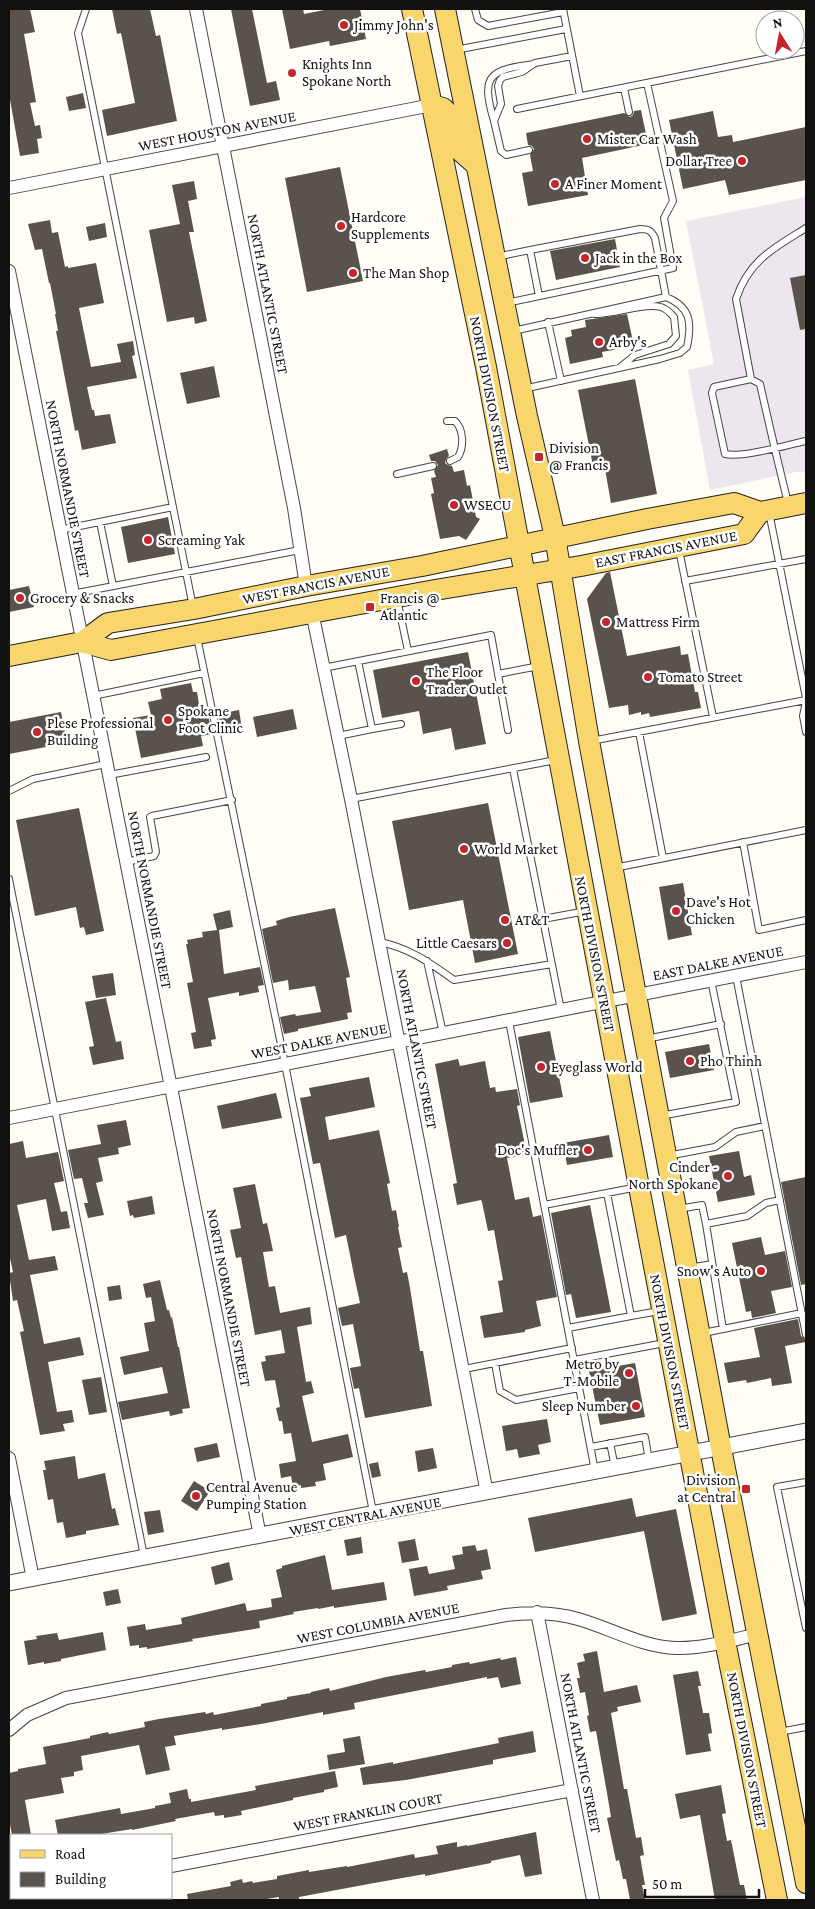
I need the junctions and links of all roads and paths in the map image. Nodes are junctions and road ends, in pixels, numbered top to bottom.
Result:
1 (86, 9) edge
2 (196, 9) edge
3 (412, 9) edge
4 (445, 9) edge
5 (475, 9) edge
6 (563, 10) edge
7 (566, 28) junction
8 (454, 51) junction
9 (806, 52) edge
10 (572, 56) junction
11 (535, 63) junction
12 (647, 83) junction
13 (624, 88) junction
14 (580, 96) junction
15 (432, 105) junction
16 (517, 109) dead end
17 (629, 112) dead end
18 (494, 120) junction
19 (223, 146) junction
20 (529, 150) dead end
21 (476, 166) junction
22 (105, 169) junction
23 (9, 188) edge
24 (806, 228) edge
25 (530, 250) junction
26 (495, 257) junction
27 (662, 270) junction
28 (9, 271) edge
29 (539, 296) junction
30 (666, 297) junction
31 (505, 304) junction
32 (584, 314) junction
33 (548, 322) junction
34 (510, 331) junction
35 (618, 368) junction
36 (751, 379) junction
37 (561, 381) junction
38 (522, 389) junction
39 (447, 421) dead end
40 (806, 441) edge
41 (775, 447) junction
42 (450, 461) dead end
43 (432, 466) dead end
44 (397, 474) dead end
45 (173, 507) junction
46 (781, 508) edge
47 (100, 522) junction
48 (60, 530) junction
49 (555, 537) junction
50 (518, 546) junction
51 (678, 547) junction
52 (300, 550) junction
53 (806, 559) edge
54 (780, 563) junction
55 (560, 569) junction
56 (186, 572) junction
57 (524, 575) junction
58 (685, 581) junction
59 (113, 586) junction
60 (306, 586) junction
61 (72, 594) junction
62 (397, 597) junction
63 (194, 609) junction
64 (312, 612) junction
65 (196, 634) junction
66 (82, 642) junction
67 (408, 651) junction
68 (9, 656) edge
69 (358, 661) junction
70 (543, 665) junction
71 (323, 668) junction
72 (204, 673) junction
73 (498, 674) junction
74 (93, 696) junction
75 (806, 700) edge
76 (713, 718) junction
77 (401, 724) dead end
78 (372, 729) junction
79 (508, 730) dead end
80 (639, 732) junction
81 (806, 732) edge
82 (338, 736) junction
83 (590, 741) junction
84 (206, 757) dead end
85 (559, 760) junction
86 (513, 768) junction
87 (108, 770) junction
88 (9, 791) edge
89 (351, 799) junction
90 (232, 800) junction
91 (806, 830) edge
92 (743, 842) junction
93 (663, 858) junction
94 (126, 862) junction
95 (613, 868) junction
96 (9, 879) edge
97 (587, 910) junction
98 (543, 919) junction
99 (806, 920) edge
100 (379, 942) junction
101 (427, 961) junction
102 (806, 962) edge
103 (552, 964) junction
104 (736, 976) junction
105 (712, 980) junction
106 (636, 995) junction
107 (604, 1002) junction
108 (561, 1010) junction
109 (509, 1020) junction
110 (721, 1024) junction
111 (443, 1033) junction
112 (644, 1040) junction
113 (399, 1042) junction
114 (285, 1064) junction
115 (171, 1086) junction
116 (55, 1109) junction
117 (659, 1116) junction
118 (9, 1118) edge
119 (765, 1126) junction
120 (666, 1156) junction
121 (639, 1187) junction
122 (608, 1193) junction
123 (780, 1200) junction
124 (544, 1205) junction
125 (676, 1210) junction
126 (706, 1224) junction
127 (712, 1264) junction
128 (688, 1268) junction
129 (663, 1311) junction
130 (802, 1313) junction
131 (631, 1316) junction
132 (568, 1328) junction
133 (724, 1329) junction
134 (700, 1334) junction
135 (806, 1335) edge
136 (668, 1342) junction
137 (572, 1348) junction
138 (574, 1360) junction
139 (495, 1363) junction
140 (464, 1369) junction
141 (579, 1388) junction
142 (806, 1431) edge
143 (610, 1444) junction
144 (591, 1447) junction
145 (721, 1448) junction
146 (690, 1454) junction
147 (9, 1458) edge
148 (650, 1462) junction
149 (615, 1468) junction
150 (595, 1472) junction
151 (806, 1482) edge
152 (487, 1493) junction
153 (373, 1515) junction
154 (260, 1536) junction
155 (144, 1558) junction
156 (33, 1578) junction
157 (9, 1583) edge
158 (537, 1612) junction
159 (806, 1628) edge
160 (758, 1634) junction
161 (725, 1641) junction
162 (806, 1727) edge
163 (9, 1730) edge
164 (778, 1733) junction
165 (572, 1790) junction
166 (172, 1866) edge
167 (806, 1883) edge
168 (593, 1900) edge
169 (777, 1900) edge

1 - 22 lane
2 - 19 street, NORTH ATLANTIC STREET
3 - 15 main road, NORTH DIVISION STREET
4 - 8 main road
5 - 6 lane
6 - 7 lane
7 - 8 lane
7 - 10 lane
8 - 21 main road
9 - 12 lane
10 - 11 lane
10 - 14 lane
11 - 18 lane
11 - 18 lane
12 - 13 lane
12 - 27 lane
13 - 14 lane
13 - 17 lane
14 - 16 lane
15 - 19 street, WEST HOUSTON AVENUE
15 - 21 main road
15 - 50 main road, NORTH DIVISION STREET
18 - 20 lane
19 - 22 street, WEST HOUSTON AVENUE
19 - 52 street, NORTH ATLANTIC STREET
21 - 26 main road
22 - 23 street, WEST HOUSTON AVENUE
22 - 45 lane
24 - 36 lane
25 - 26 lane
25 - 27 lane
25 - 29 lane
26 - 31 main road
27 - 29 lane
27 - 30 lane
28 - 48 street, NORTH NORMANDIE STREET
29 - 31 lane
30 - 32 lane
30 - 35 lane
31 - 34 main road
32 - 33 lane
32 - 35 lane
33 - 34 lane
33 - 37 lane
34 - 38 main road
35 - 37 lane
36 - 41 lane
36 - 41 lane
37 - 38 lane
38 - 49 main road
39 - 42 lane
40 - 41 lane
41 - 46 lane
43 - 44 lane
45 - 47 lane
45 - 56 lane
46 - 49 main road, EAST FRANCIS AVENUE
46 - 51 main road, EAST FRANCIS AVENUE
46 - 54 lane
47 - 48 lane
47 - 59 lane
48 - 61 street, NORTH NORMANDIE STREET
49 - 50 main road, WEST FRANCIS AVENUE
49 - 55 main road
50 - 57 main road, NORTH DIVISION STREET
50 - 60 main road, WEST FRANCIS AVENUE
51 - 55 main road, EAST FRANCIS AVENUE
51 - 58 lane
52 - 56 lane
52 - 60 street, NORTH ATLANTIC STREET
53 - 54 lane
54 - 58 lane
54 - 75 lane
55 - 57 main road, WEST FRANCIS AVENUE
55 - 83 main road
56 - 59 lane
56 - 63 lane
57 - 62 main road, WEST FRANCIS AVENUE
57 - 70 main road, NORTH DIVISION STREET
58 - 76 lane
59 - 61 lane
60 - 63 main road, WEST FRANCIS AVENUE
61 - 66 street, NORTH NORMANDIE STREET
62 - 64 main road, WEST FRANCIS AVENUE
62 - 67 lane
63 - 66 main road, WEST FRANCIS AVENUE
64 - 65 main road, WEST FRANCIS AVENUE
64 - 71 street, NORTH ATLANTIC STREET
65 - 66 main road, WEST FRANCIS AVENUE
65 - 72 lane
66 - 68 main road, WEST FRANCIS AVENUE
66 - 74 street, NORTH NORMANDIE STREET
67 - 69 lane
67 - 73 lane
69 - 71 lane
69 - 78 lane
70 - 73 lane
70 - 85 main road, NORTH DIVISION STREET
71 - 82 street, NORTH ATLANTIC STREET
72 - 74 lane
72 - 90 lane
73 - 79 lane
74 - 87 street, NORTH NORMANDIE STREET
75 - 76 lane
75 - 81 lane
76 - 80 lane
77 - 78 lane
78 - 82 lane
80 - 83 lane
80 - 93 lane
82 - 89 street, NORTH ATLANTIC STREET
83 - 95 main road
84 - 87 lane
85 - 86 lane
85 - 97 main road, NORTH DIVISION STREET
86 - 89 lane
86 - 98 lane
87 - 88 lane
87 - 94 street, NORTH NORMANDIE STREET
89 - 100 street, NORTH ATLANTIC STREET
90 - 94 lane
90 - 114 lane
91 - 92 lane
92 - 93 lane
92 - 99 lane
93 - 95 lane
94 - 115 street, NORTH NORMANDIE STREET
95 - 106 main road
96 - 116 lane
97 - 98 lane
97 - 107 main road, NORTH DIVISION STREET
98 - 103 lane
100 - 101 lane
100 - 113 street, NORTH ATLANTIC STREET
101 - 103 lane
101 - 111 lane
102 - 104 street, EAST DALKE AVENUE
103 - 108 lane
104 - 105 street, EAST DALKE AVENUE
104 - 119 lane
105 - 106 street, EAST DALKE AVENUE
105 - 110 lane
106 - 107 street, WEST DALKE AVENUE
106 - 112 main road
107 - 108 street, WEST DALKE AVENUE
107 - 121 main road, NORTH DIVISION STREET
108 - 109 street, WEST DALKE AVENUE
109 - 111 street, WEST DALKE AVENUE
109 - 124 lane
110 - 112 lane
110 - 117 lane
111 - 113 street, WEST DALKE AVENUE
112 - 117 main road
113 - 114 street, WEST DALKE AVENUE
113 - 140 street, NORTH ATLANTIC STREET
114 - 115 street, WEST DALKE AVENUE
114 - 153 lane
115 - 116 street, WEST DALKE AVENUE
115 - 154 street, NORTH NORMANDIE STREET
116 - 118 street, WEST DALKE AVENUE
116 - 155 lane
117 - 120 main road
119 - 120 lane
119 - 123 lane
120 - 125 main road
121 - 122 lane
121 - 129 main road, NORTH DIVISION STREET
122 - 124 lane
122 - 131 lane
123 - 126 lane
123 - 130 lane
124 - 132 lane
125 - 126 lane
125 - 128 main road
126 - 127 lane
127 - 128 lane
127 - 133 lane
128 - 134 main road
129 - 131 lane
129 - 136 main road, NORTH DIVISION STREET
130 - 133 lane
130 - 135 lane
131 - 132 lane
132 - 137 lane
133 - 134 lane
134 - 145 main road
136 - 138 lane
136 - 146 main road, NORTH DIVISION STREET
137 - 138 lane
137 - 139 lane
138 - 141 lane
139 - 140 lane
139 - 141 lane
140 - 152 street, NORTH ATLANTIC STREET
141 - 144 lane
142 - 145 street, WEST CENTRAL AVENUE
143 - 144 lane
143 - 148 lane
143 - 149 lane
144 - 150 lane
145 - 146 street, WEST CENTRAL AVENUE
145 - 160 main road
146 - 148 street, WEST CENTRAL AVENUE
146 - 161 main road, NORTH DIVISION STREET
147 - 156 street
148 - 149 street, WEST CENTRAL AVENUE
149 - 150 street, WEST CENTRAL AVENUE
150 - 152 street, WEST CENTRAL AVENUE
151 - 159 lane
152 - 153 street, WEST CENTRAL AVENUE
153 - 154 street, WEST CENTRAL AVENUE
154 - 155 street, WEST CENTRAL AVENUE
155 - 156 street, WEST CENTRAL AVENUE
156 - 157 street, WEST CENTRAL AVENUE
158 - 161 street, WEST COLUMBIA AVENUE
158 - 163 street, WEST COLUMBIA AVENUE
158 - 165 street, NORTH ATLANTIC STREET
160 - 161 street, WEST COLUMBIA AVENUE
160 - 164 main road
161 - 169 main road, NORTH DIVISION STREET
162 - 164 lane
164 - 167 main road
165 - 166 street, WEST FRANKLIN COURT
165 - 168 street, NORTH ATLANTIC STREET

